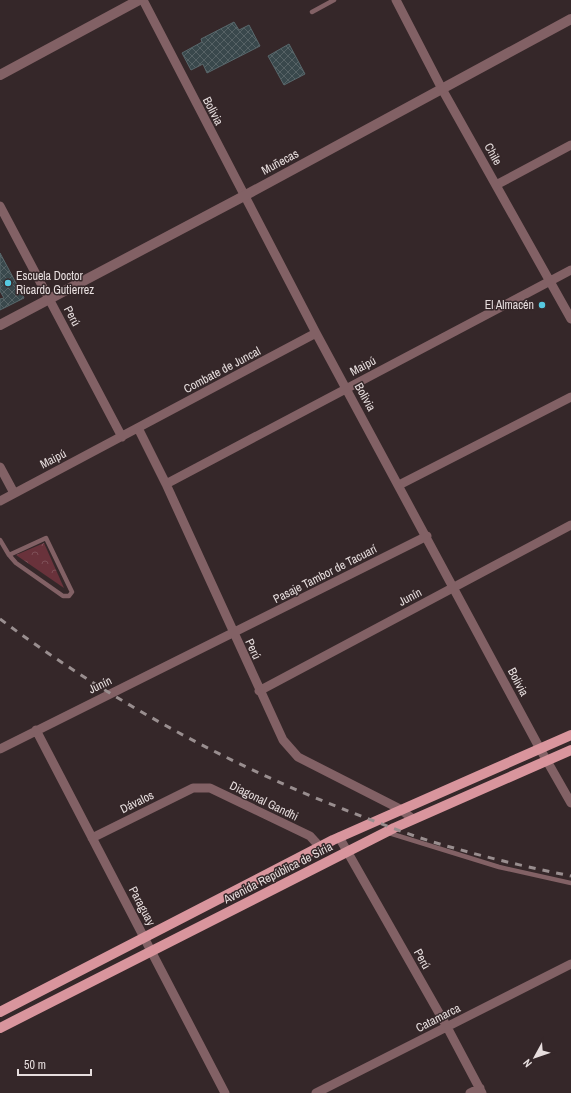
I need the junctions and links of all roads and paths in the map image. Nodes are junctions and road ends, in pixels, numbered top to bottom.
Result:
1 (139, 0) edge
2 (142, 0) edge
3 (334, 0) edge
4 (396, 0) edge
5 (312, 12) dead end
6 (571, 19) edge
7 (0, 75) edge
8 (442, 89) junction
9 (571, 144) edge
10 (496, 185) junction
11 (244, 196) junction
12 (0, 206) edge
13 (571, 270) edge
14 (550, 281) junction
15 (49, 299) junction
16 (571, 319) edge
17 (0, 325) edge
18 (316, 333) junction
19 (346, 388) junction
20 (571, 397) edge
21 (138, 428) junction
22 (122, 437) junction
23 (0, 467) edge
24 (166, 484) junction
25 (399, 485) junction
26 (14, 493) junction
27 (0, 500) edge
28 (571, 525) edge
29 (427, 536) junction
30 (0, 540) edge
31 (9, 555) junction
32 (454, 587) junction
33 (233, 634) junction
34 (259, 691) junction
35 (36, 730) junction
36 (571, 735) edge
37 (539, 747) junction
38 (0, 749) edge
39 (571, 750) edge
40 (546, 760) junction
41 (193, 788) joint
42 (571, 803) edge
43 (400, 809) junction
44 (413, 819) junction
45 (387, 832) junction
46 (340, 837) junction
47 (92, 838) junction
48 (320, 847) junction
49 (349, 852) junction
50 (571, 883) edge
51 (145, 938) junction
52 (153, 951) junction
53 (571, 964) edge
54 (0, 1012) edge
55 (447, 1027) junction
56 (0, 1028) edge
57 (481, 1090) edge
58 (226, 1093) edge
59 (316, 1093) edge
60 (470, 1093) edge

1 - 7 street
2 - 11 street, Bolivia
3 - 5 lane
4 - 8 street, Chile
6 - 8 street, Muñecas
8 - 10 street, Chile
8 - 11 street, Muñecas
9 - 10 street
10 - 14 street, Chile
11 - 15 street, Muñecas
11 - 18 street, Bolivia
12 - 15 street, Perú
13 - 14 street, Maipú
14 - 16 street, Chile
14 - 19 street, Maipú
15 - 17 street, Muñecas
15 - 22 street, Perú
18 - 19 street, Bolivia
18 - 21 street, Combate de Juncal
19 - 24 street, Maipú
19 - 25 street, Bolivia
20 - 25 street
21 - 22 street, Maipú
21 - 24 street, Perú
22 - 26 street, Maipú
23 - 26 street
24 - 33 street, Perú
25 - 29 street, Bolivia
26 - 27 street, Maipú
28 - 32 street, Junín
29 - 32 street, Bolivia
29 - 33 street, Pasaje Tambor de Tacuarí
30 - 31 lane
31 - 31 lane
32 - 34 street, Junín
32 - 37 street, Bolivia
33 - 34 street, Perú
33 - 35 street, Junín
34 - 43 street, Perú
35 - 38 street, Junín
35 - 47 street, Paraguay
36 - 37 main road, Avenida República de Siria
37 - 40 street, Bolivia
37 - 43 main road, Avenida República de Siria
39 - 40 main road, Avenida República de Siria
40 - 42 street, Bolivia
40 - 44 main road, Avenida República de Siria
41 - 47 street, Dávalos
41 - 48 street, Diagonal Gandhi
43 - 44 street, Perú
43 - 46 main road, Avenida República de Siria
44 - 45 main road, Avenida República de Siria
45 - 49 main road, Avenida República de Siria
45 - 50 lane
46 - 48 main road, Avenida República de Siria
46 - 49 street, Perú
47 - 51 street, Paraguay
48 - 51 main road, Avenida República de Siria
49 - 52 main road, Avenida República de Siria
49 - 55 street, Perú
51 - 52 street, Paraguay
51 - 54 main road, Avenida República de Siria
52 - 56 main road, Avenida República de Siria
52 - 58 street, Paraguay
53 - 55 street, Catamarca
55 - 57 street, Perú
55 - 59 street, Catamarca
57 - 60 street

